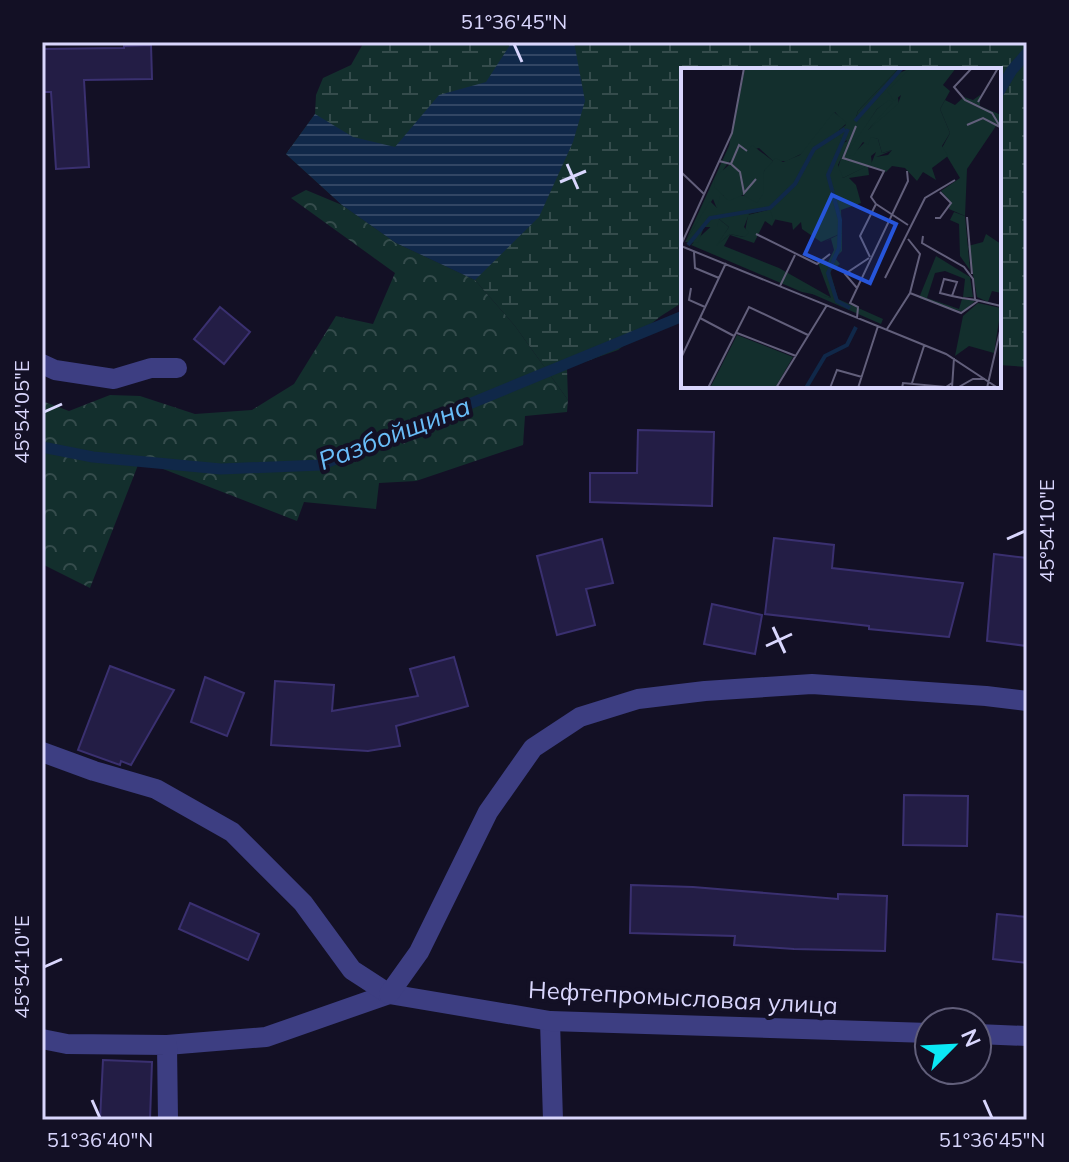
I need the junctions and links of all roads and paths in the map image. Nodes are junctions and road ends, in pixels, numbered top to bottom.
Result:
1 (42, 364) edge
2 (177, 368) dead end
3 (1027, 701) edge
4 (42, 752) edge
5 (389, 994) junction
6 (550, 1021) junction
7 (913, 1032) edge
8 (993, 1035) edge
9 (1027, 1036) edge
10 (42, 1039) edge
11 (167, 1045) junction
12 (168, 1120) edge
13 (553, 1120) edge

1 - 2 street
3 - 5 street
4 - 5 street
5 - 6 street, Нефтепромысловая улица
5 - 11 street
6 - 7 street, Нефтепромысловая улица
6 - 13 street
8 - 9 street
10 - 11 street
11 - 12 street

